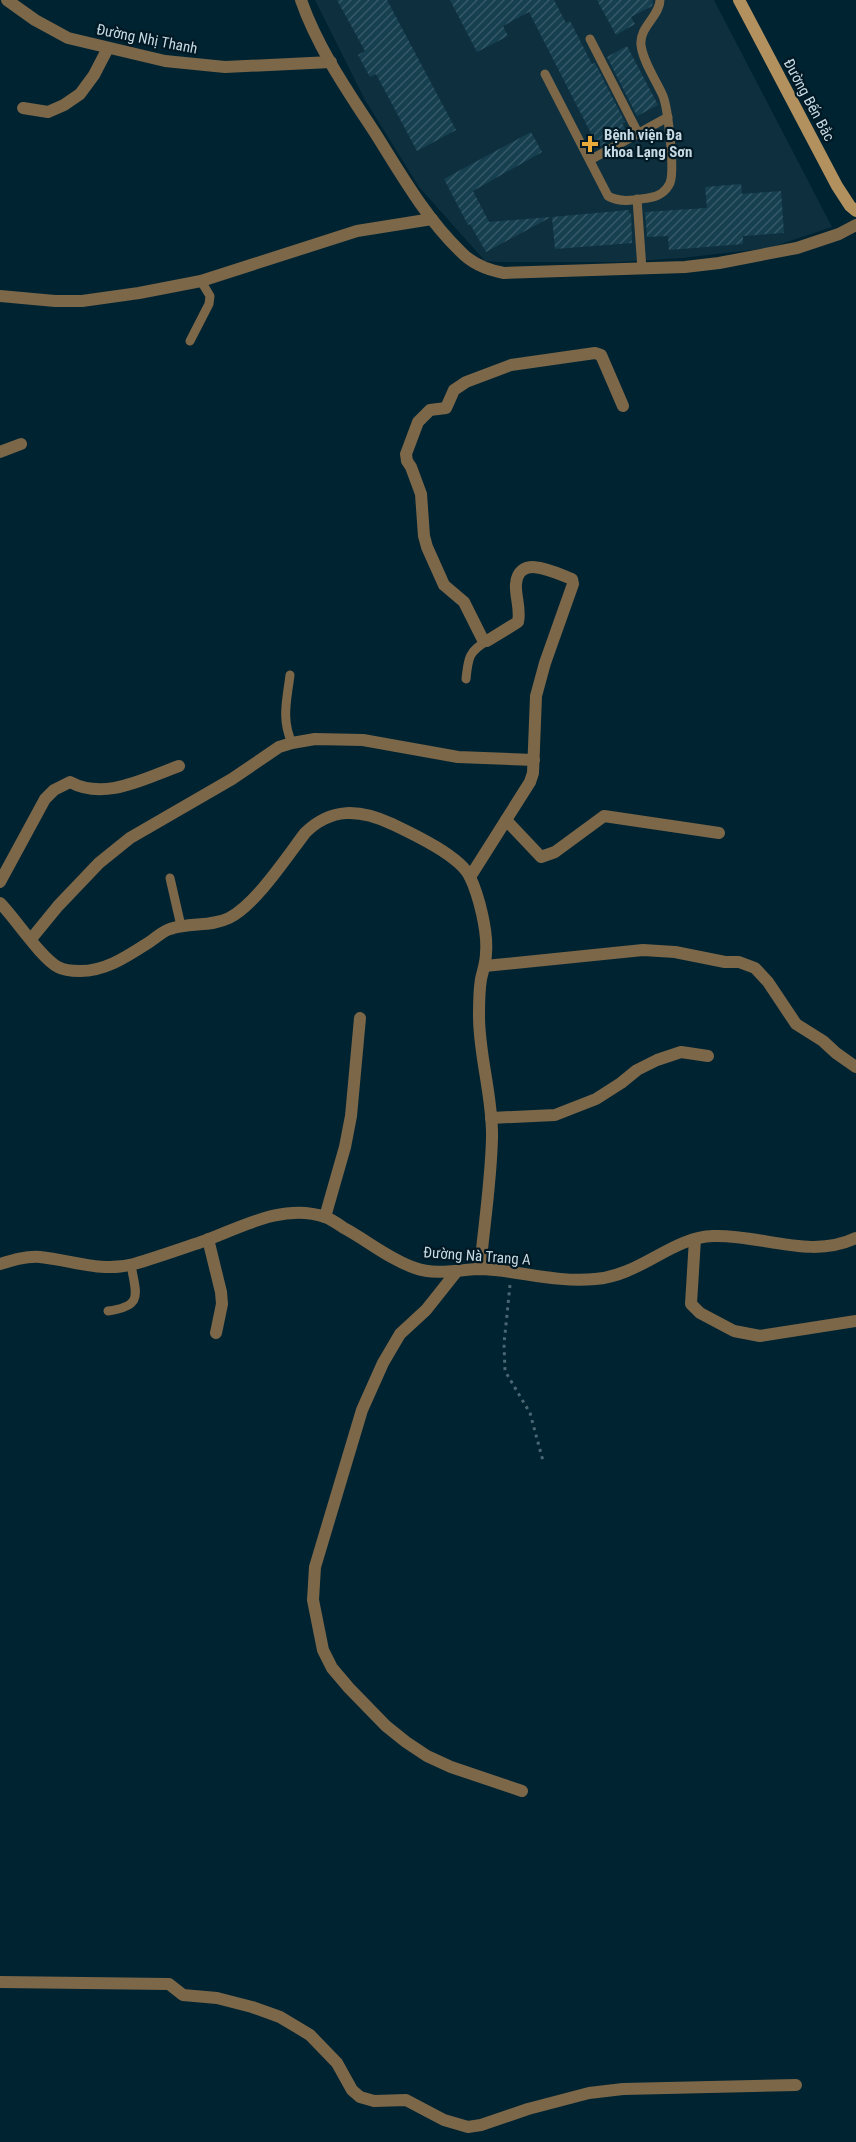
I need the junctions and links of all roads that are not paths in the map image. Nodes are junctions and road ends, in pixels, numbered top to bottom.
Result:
1 (7, 0) edge
2 (301, 0) edge
3 (660, 0) edge
4 (739, 0) edge
5 (590, 39) dead end
6 (108, 48) junction
7 (331, 62) junction
8 (544, 74) dead end
9 (23, 108) dead end
10 (668, 117) junction
11 (639, 133) junction
12 (590, 160) junction
13 (637, 199) junction
14 (856, 212) edge
15 (432, 219) junction
16 (856, 225) edge
17 (642, 269) junction
18 (201, 281) junction
19 (0, 296) edge
20 (190, 341) dead end
21 (623, 406) dead end
22 (21, 444) dead end
23 (0, 452) edge
24 (488, 641) junction
25 (290, 675) dead end
26 (466, 679) dead end
27 (292, 743) junction
28 (534, 760) junction
29 (179, 766) dead end
30 (506, 820) junction
31 (719, 833) dead end
32 (470, 877) junction
33 (170, 878) dead end
34 (0, 882) edge
35 (0, 903) edge
36 (181, 926) junction
37 (31, 939) junction
38 (485, 966) junction
39 (360, 1018) dead end
40 (708, 1056) dead end
41 (856, 1067) edge
42 (491, 1118) junction
43 (325, 1217) junction
44 (856, 1238) edge
45 (208, 1239) junction
46 (694, 1239) junction
47 (0, 1264) edge
48 (131, 1264) junction
49 (480, 1269) junction
50 (457, 1271) junction
51 (108, 1311) dead end
52 (856, 1321) edge
53 (216, 1333) dead end
54 (522, 1791) dead end
55 (0, 1982) edge
56 (796, 2085) dead end

1 - 6 street, Đường Nhị Thanh
2 - 7 street
3 - 10 lane
4 - 14 main road, Đường Bến Bắc
5 - 11 lane
6 - 7 street, Đường Nhị Thanh
6 - 9 street
7 - 15 street
8 - 12 lane
10 - 11 lane
10 - 13 lane
11 - 12 lane
12 - 13 lane
13 - 17 lane
15 - 17 street
15 - 18 street
16 - 17 street
18 - 19 street
18 - 20 lane
21 - 24 street
22 - 23 street
24 - 26 lane
24 - 28 street
25 - 27 lane
27 - 28 street
27 - 37 street
28 - 30 street
29 - 34 street
30 - 31 street
30 - 32 street
32 - 36 street
32 - 38 street
33 - 36 lane
35 - 37 street
36 - 37 street
38 - 41 street
38 - 42 street
39 - 43 street
40 - 42 street
42 - 49 street
43 - 45 street, Đường Nà Trang A
43 - 50 street, Đường Nà Trang A
44 - 46 street, Đường Nà Trang A
45 - 48 street, Đường Nà Trang A
45 - 53 street
46 - 49 street, Đường Nà Trang A
46 - 52 street
47 - 48 street, Đường Nà Trang A
48 - 51 lane
49 - 50 street, Đường Nà Trang A
50 - 54 street
55 - 56 street

